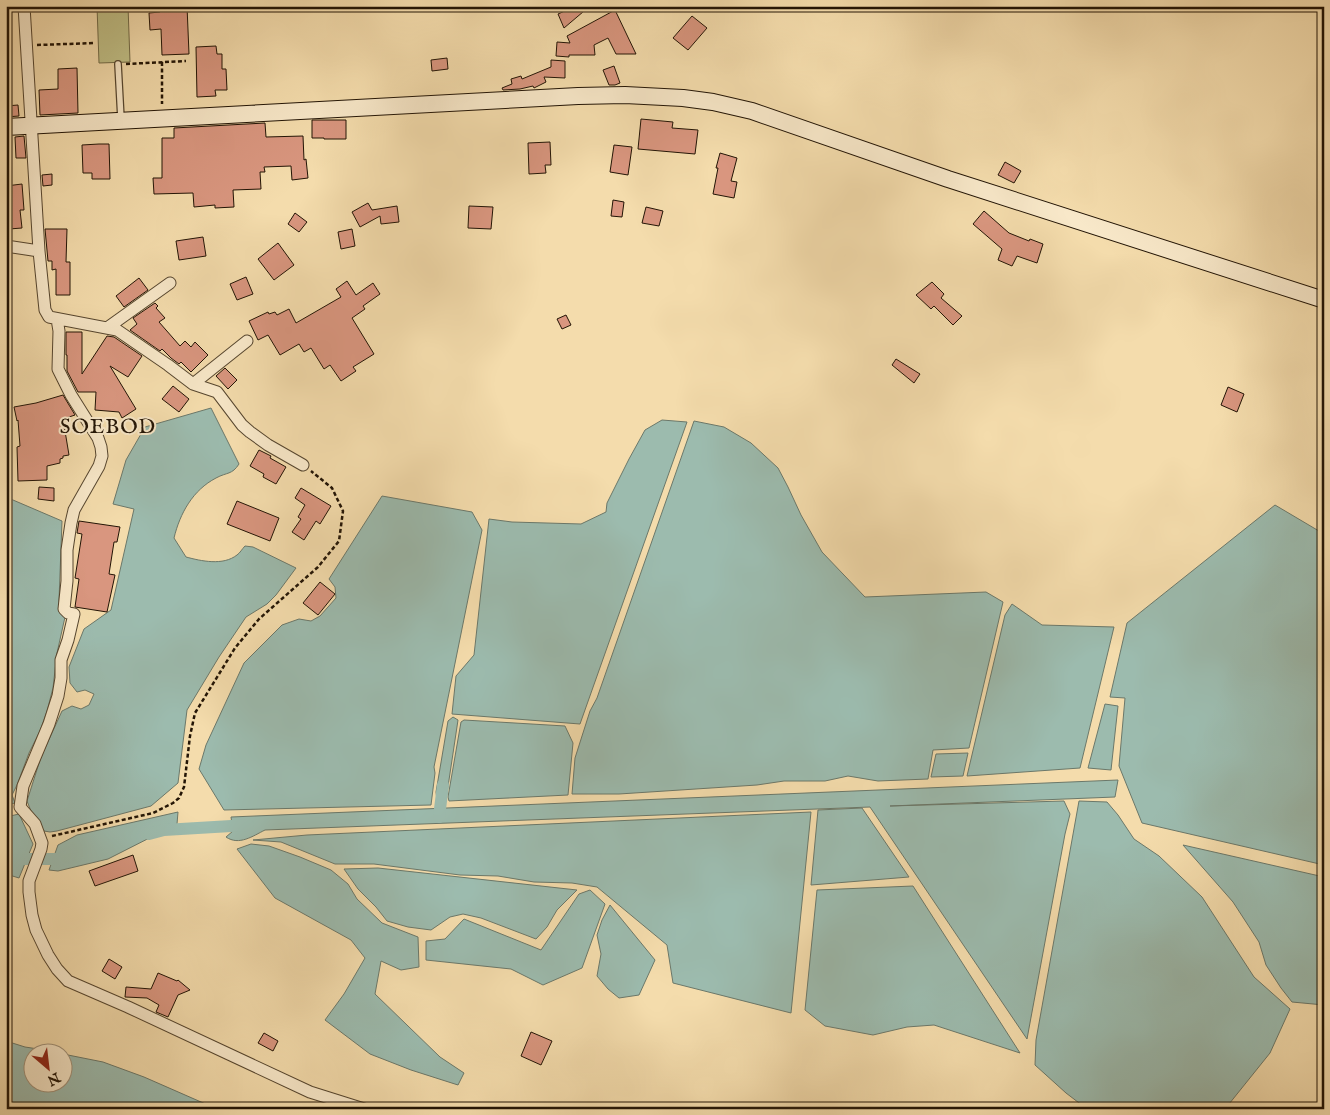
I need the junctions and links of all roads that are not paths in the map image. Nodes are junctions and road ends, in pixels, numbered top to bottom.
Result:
1 (24, 6) edge
2 (118, 64) road end
3 (121, 122) junction
4 (6, 127) edge
5 (31, 127) junction
6 (6, 246) edge
7 (38, 251) junction
8 (170, 283) dead end
9 (1324, 300) edge
10 (56, 319) junction
11 (106, 328) junction
12 (247, 341) dead end
13 (193, 384) junction
14 (303, 465) road end
15 (364, 1109) edge

1 - 5 street
2 - 3 lane
3 - 5 street
3 - 9 street
4 - 5 street
5 - 7 street
6 - 7 street
7 - 10 street
8 - 11 street
10 - 11 street
10 - 15 street
11 - 13 street
12 - 13 street
13 - 14 street

